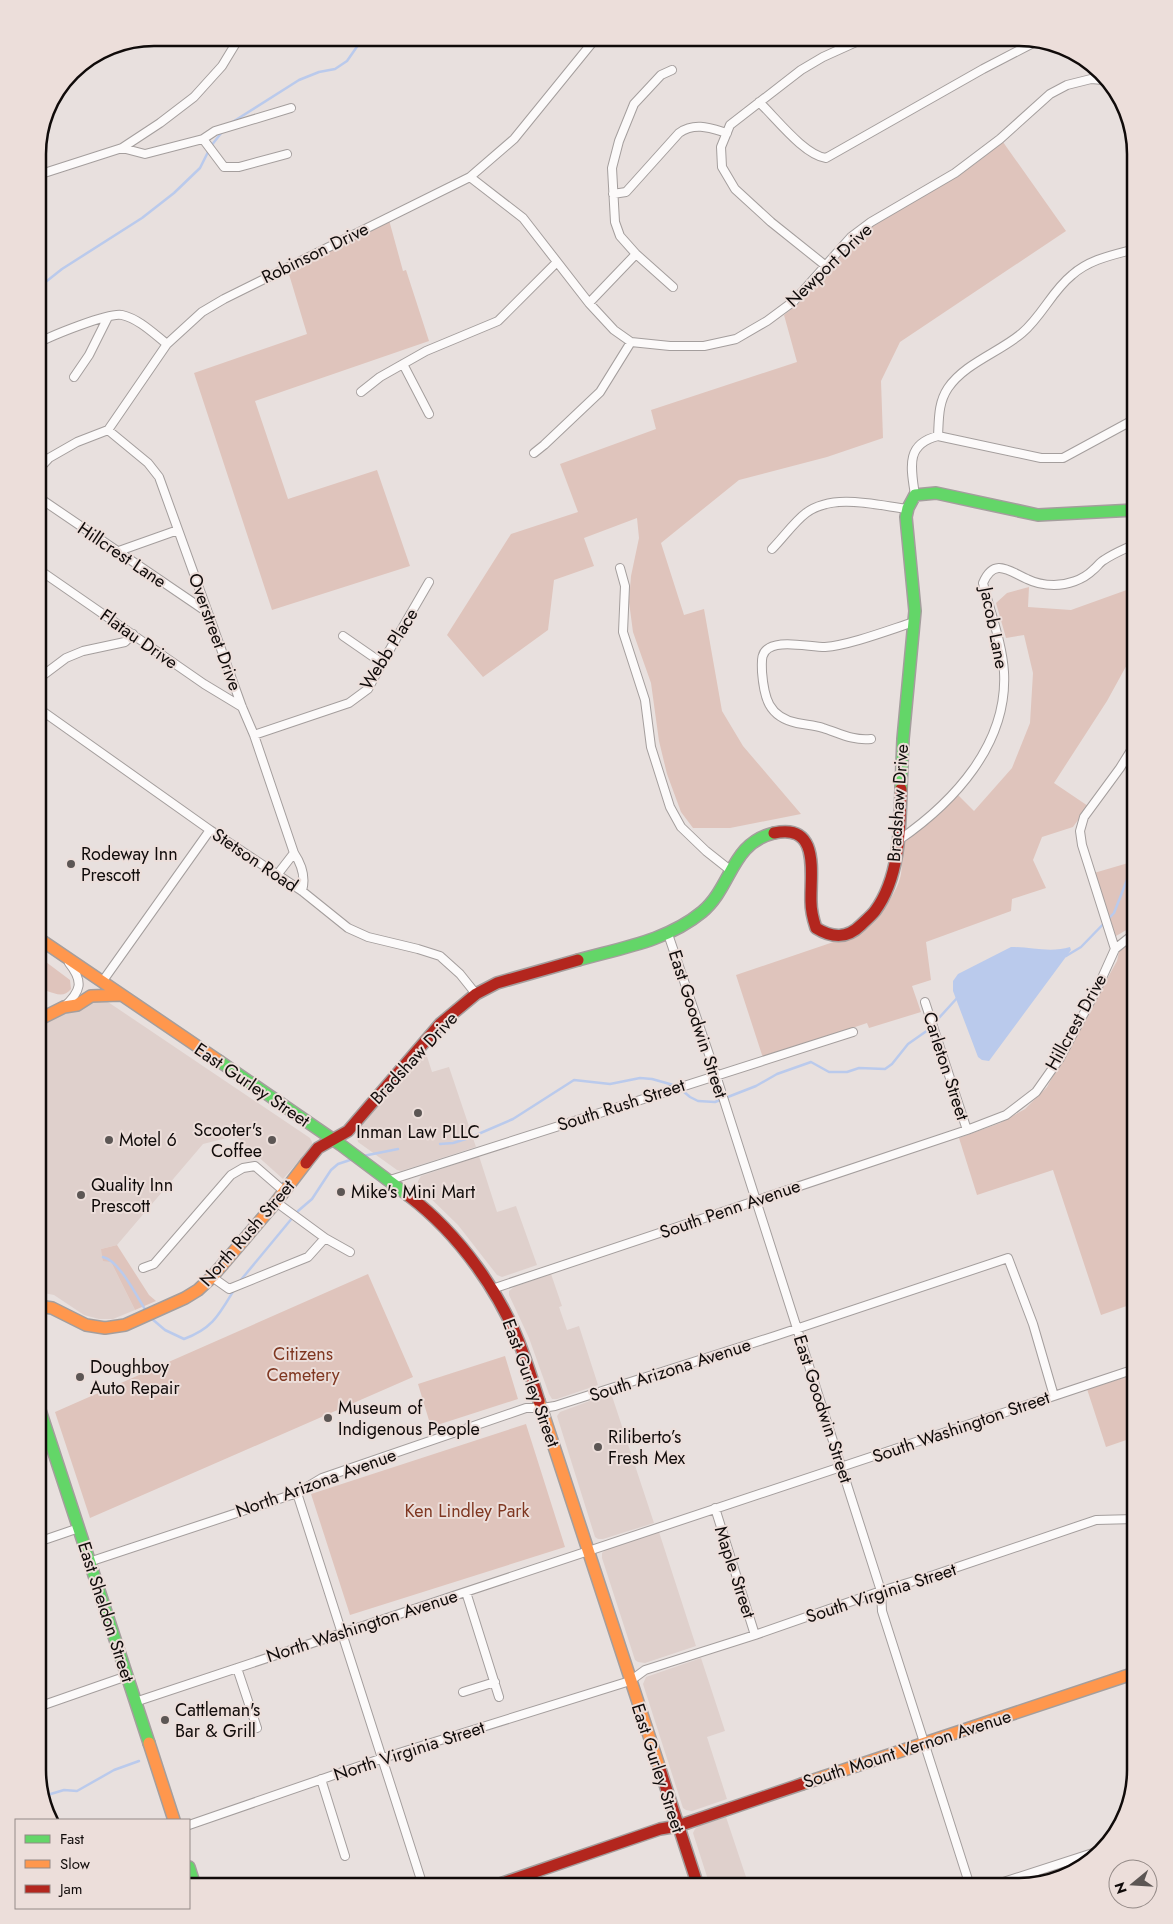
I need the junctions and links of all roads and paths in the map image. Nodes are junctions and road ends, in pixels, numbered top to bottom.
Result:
1 (233, 46) edge
2 (590, 46) edge
3 (847, 46) edge
4 (1027, 46) edge
5 (672, 70) dead end
6 (1096, 80) edge
7 (760, 102) junction
8 (291, 108) dead end
9 (727, 133) junction
10 (204, 139) junction
11 (122, 148) junction
12 (287, 154) dead end
13 (46, 172) edge
14 (470, 177) junction
15 (613, 194) junction
16 (1127, 251) edge
17 (636, 254) junction
18 (557, 262) junction
19 (826, 266) junction
20 (673, 287) dead end
21 (589, 302) junction
22 (108, 317) junction
23 (46, 340) edge
24 (631, 342) junction
25 (167, 344) junction
26 (403, 364) junction
27 (74, 377) dead end
28 (361, 392) dead end
29 (429, 414) dead end
30 (1127, 424) edge
31 (108, 430) junction
32 (938, 436) junction
33 (534, 452) dead end
34 (46, 461) edge
35 (915, 494) junction
36 (46, 503) edge
37 (907, 509) junction
38 (1127, 511) edge
39 (178, 530) junction
40 (1127, 548) edge
41 (772, 549) dead end
42 (116, 552) junction
43 (620, 568) dead end
44 (46, 575) edge
45 (429, 582) dead end
46 (207, 612) junction
47 (914, 622) junction
48 (132, 634) junction
49 (343, 636) dead end
50 (382, 662) junction
51 (46, 674) edge
52 (242, 707) junction
53 (46, 714) edge
54 (254, 735) junction
55 (871, 739) dead end
56 (1127, 758) edge
57 (210, 830) junction
58 (899, 840) junction
59 (294, 853) junction
60 (730, 870) junction
61 (277, 875) junction
62 (302, 891) junction
63 (668, 934) junction
64 (1127, 940) edge
65 (46, 944) edge
66 (1115, 949) junction
67 (58, 953) junction
68 (102, 982) junction
69 (476, 994) junction
70 (120, 995) junction
71 (925, 1002) dead end
72 (64, 1007) junction
73 (46, 1016) edge
74 (853, 1032) dead end
75 (715, 1075) junction
76 (967, 1130) junction
77 (334, 1140) junction
78 (390, 1180) junction
79 (285, 1192) junction
80 (755, 1201) junction
81 (276, 1202) junction
82 (325, 1238) junction
83 (350, 1252) dead end
84 (143, 1268) dead end
85 (212, 1277) junction
86 (492, 1289) junction
87 (46, 1307) edge
88 (797, 1328) junction
89 (1127, 1372) edge
90 (1054, 1396) junction
91 (542, 1408) junction
92 (46, 1428) edge
93 (841, 1468) junction
94 (297, 1493) junction
95 (715, 1508) junction
96 (1127, 1519) edge
97 (79, 1528) junction
98 (46, 1539) edge
99 (588, 1551) junction
100 (89, 1562) junction
101 (881, 1591) junction
102 (466, 1592) junction
103 (342, 1633) junction
104 (755, 1635) junction
105 (237, 1668) junction
106 (127, 1676) junction
107 (1127, 1676) edge
108 (630, 1681) junction
109 (495, 1682) junction
110 (463, 1692) dead end
111 (500, 1697) dead end
112 (135, 1702) junction
113 (46, 1704) edge
114 (257, 1728) dead end
115 (924, 1744) junction
116 (383, 1758) junction
117 (321, 1779) junction
118 (174, 1819) edge
119 (190, 1825) edge
120 (678, 1826) junction
121 (345, 1856) dead end
122 (1083, 1856) edge
123 (420, 1878) edge
124 (517, 1878) edge
125 (695, 1878) edge
126 (967, 1878) edge
127 (1016, 1878) edge

1 - 11 street
2 - 14 street, Robinson Drive
3 - 7 street
4 - 7 street
5 - 15 street
6 - 19 street, Newport Drive
7 - 9 street
8 - 10 street
9 - 15 street
9 - 19 street
10 - 11 street
10 - 12 street
11 - 13 street
14 - 18 street
14 - 25 street, Robinson Drive
15 - 17 street
16 - 32 street
17 - 20 street
17 - 21 street
18 - 21 street
18 - 26 street
19 - 24 street, Newport Drive
21 - 24 street
22 - 23 street
22 - 25 street
22 - 27 street
24 - 33 street
25 - 31 street, Robinson Drive
26 - 28 street
26 - 29 street
30 - 32 street
31 - 34 street
31 - 39 street, Overstreet Drive
32 - 35 street
35 - 37 street, Bradshaw Drive
35 - 38 street
36 - 42 street, Hillcrest Lane
37 - 41 street
37 - 47 street, Bradshaw Drive
39 - 42 street
39 - 46 street, Overstreet Drive
40 - 58 street, Jacob Lane
42 - 46 street, Hillcrest Lane
43 - 60 street
44 - 48 street, Flatau Drive
45 - 50 street, Webb Place
46 - 52 street, Overstreet Drive
47 - 55 street
47 - 58 street, Bradshaw Drive
48 - 51 street
48 - 52 street, Flatau Drive
49 - 50 street
50 - 54 street, Webb Place
52 - 54 street, Overstreet Drive
53 - 57 street, Stetson Road
54 - 59 street, Overstreet Drive
56 - 66 street
57 - 61 street, Stetson Road
57 - 68 street
58 - 60 street, Bradshaw Drive
59 - 61 street
59 - 62 street, Overstreet Drive
60 - 63 street, Bradshaw Drive
61 - 62 street, Stetson Road
62 - 69 street, Stetson Road
63 - 69 street, Bradshaw Drive
63 - 75 street, East Goodwin Street
64 - 66 street
65 - 67 street, East Gurley Street
66 - 76 street, Hillcrest Drive
67 - 68 street, East Gurley Street
67 - 72 street
68 - 70 street, East Gurley Street
69 - 77 street, Bradshaw Drive
70 - 72 street
70 - 77 street, East Gurley Street
71 - 76 street, Carleton Street
72 - 73 street
74 - 75 street, South Rush Street
75 - 78 street, South Rush Street
75 - 80 street, East Goodwin Street
76 - 80 street, South Penn Avenue
77 - 78 street, East Gurley Street
77 - 79 street, North Rush Street
78 - 86 street, East Gurley Street
79 - 81 street, North Rush Street
79 - 84 street
80 - 86 street, South Penn Avenue
80 - 88 street, East Goodwin Street
81 - 82 street
81 - 85 street, North Rush Street
82 - 83 street
82 - 85 street
85 - 87 street, North Rush Street
86 - 91 street, East Gurley Street
88 - 90 street, South Arizona Avenue
88 - 91 street, South Arizona Avenue
88 - 93 street, East Goodwin Street
89 - 90 street, South Washington Street
90 - 93 street, South Washington Street
91 - 94 street, North Arizona Avenue
91 - 99 street, East Gurley Street
92 - 97 street, East Sheldon Street
93 - 95 street, South Washington Street
93 - 101 street, East Goodwin Street
94 - 100 street, North Arizona Avenue
94 - 103 street
95 - 99 street, South Washington Street
95 - 104 street, Maple Street
96 - 101 street, South Virginia Street
97 - 98 street
97 - 100 street, East Sheldon Street
99 - 102 street, North Washington Avenue
99 - 108 street, East Gurley Street
100 - 106 street, East Sheldon Street
101 - 104 street, South Virginia Street
101 - 115 street, East Goodwin Street
102 - 103 street, North Washington Avenue
102 - 109 street
103 - 105 street, North Washington Avenue
103 - 116 street
104 - 108 street, South Virginia Street
105 - 112 street, North Washington Avenue
105 - 114 street
106 - 112 street, East Sheldon Street
106 - 113 street
107 - 115 street, South Mount Vernon Avenue
108 - 116 street, North Virginia Street
108 - 120 street, East Gurley Street
109 - 110 street
109 - 111 street
112 - 118 street, East Sheldon Street
115 - 120 street, South Mount Vernon Avenue
115 - 126 street, East Goodwin Street
116 - 117 street, North Virginia Street
116 - 123 street
117 - 119 street, North Virginia Street
117 - 121 street
120 - 124 street, South Mount Vernon Avenue
120 - 125 street, East Gurley Street
122 - 127 street

